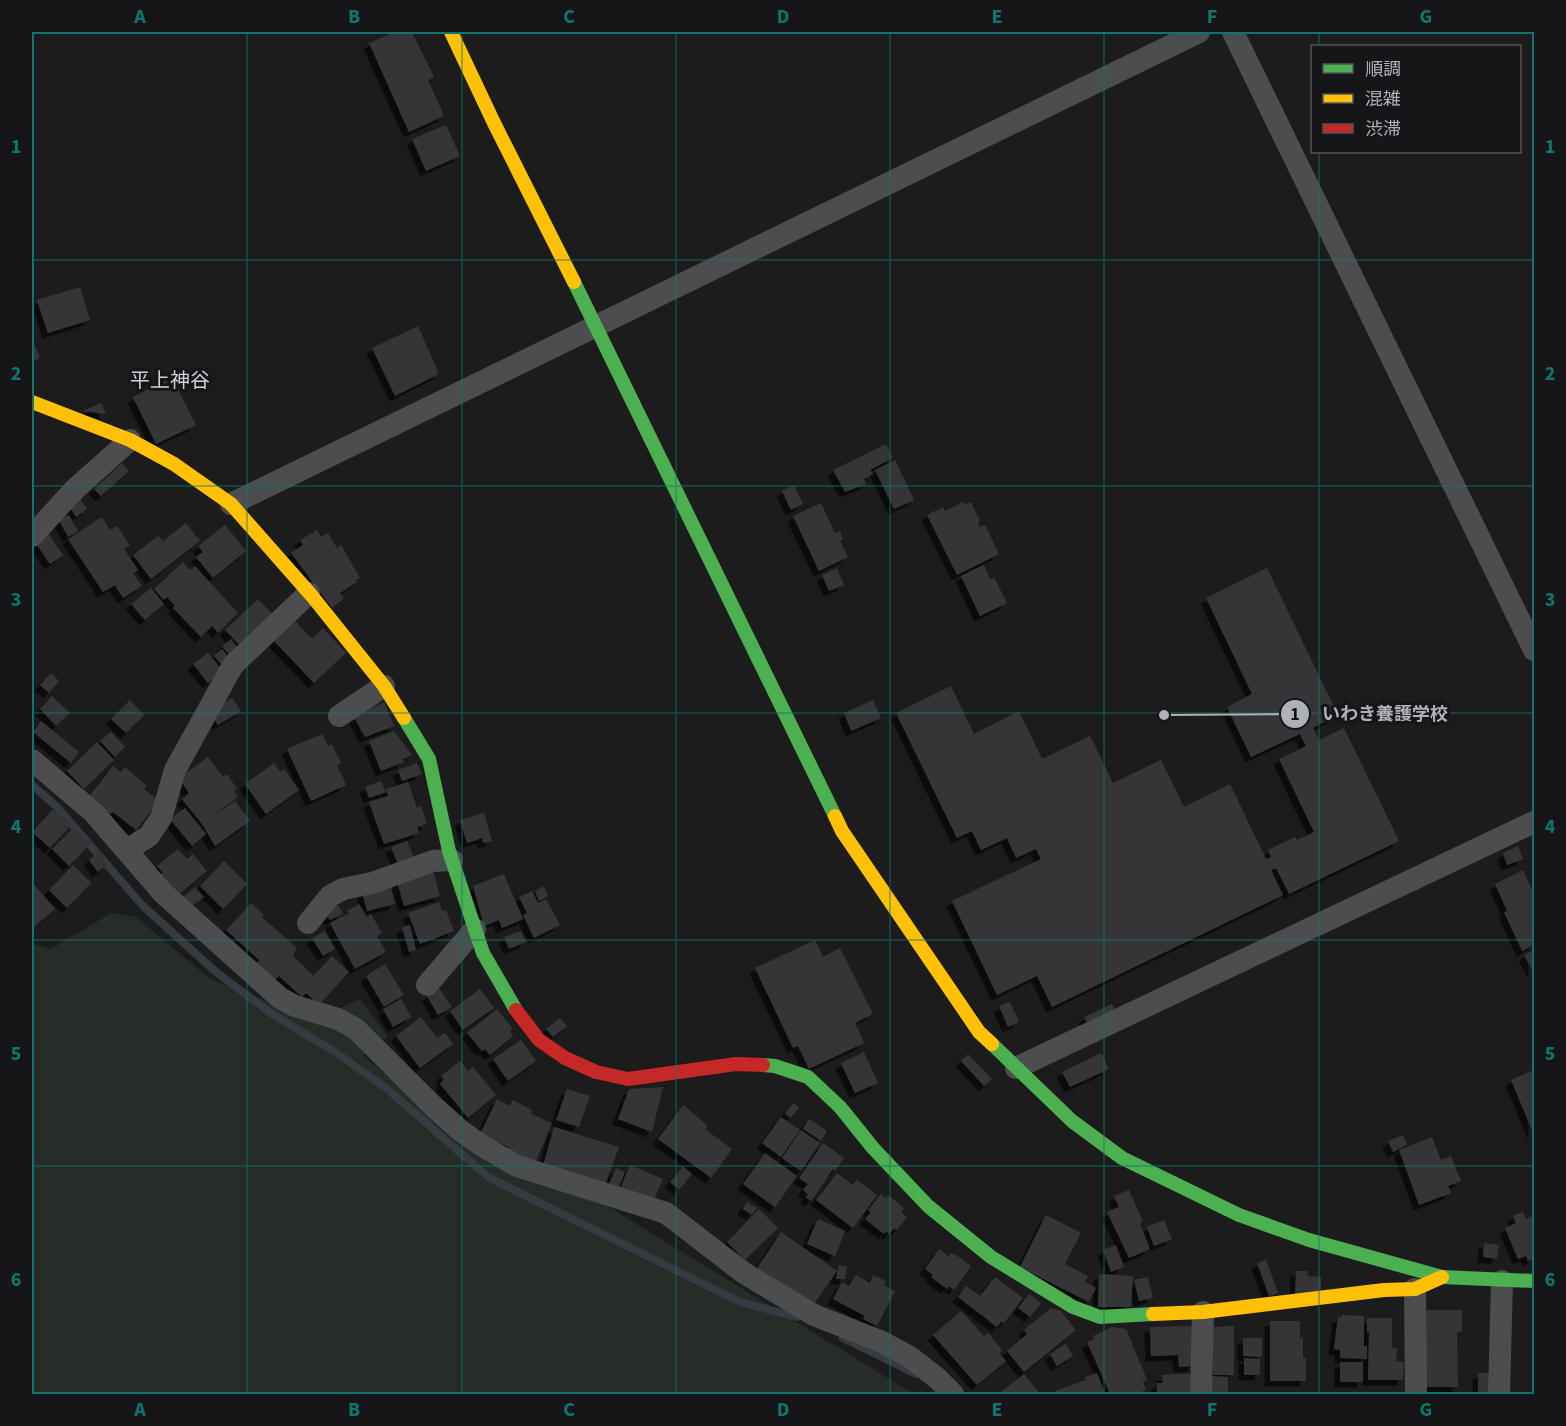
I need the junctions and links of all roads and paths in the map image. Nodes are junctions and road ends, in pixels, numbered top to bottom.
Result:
1 (451, 32) edge
2 (1199, 32) edge
3 (1233, 32) edge
4 (596, 325) junction
5 (32, 402) edge
6 (130, 440) junction
7 (231, 504) junction
8 (32, 536) edge
9 (309, 593) junction
10 (1534, 650) edge
11 (384, 686) junction
12 (339, 716) dead end
13 (32, 760) edge
14 (1534, 822) edge
15 (127, 850) junction
16 (452, 860) junction
17 (308, 923) dead end
18 (475, 929) junction
19 (428, 985) dead end
20 (1016, 1068) junction
21 (1442, 1277) junction
22 (1502, 1281) junction
23 (1534, 1281) edge
24 (1415, 1289) junction
25 (1203, 1312) junction
26 (952, 1395) edge
27 (1201, 1395) edge
28 (1416, 1395) edge
29 (1499, 1395) edge

1 - 4 street
2 - 4 street
3 - 10 street
4 - 7 street
4 - 20 street
5 - 6 street
6 - 7 street
6 - 8 street
7 - 9 street
9 - 11 street
9 - 15 street
11 - 12 street
11 - 16 street
13 - 15 street
14 - 20 street
15 - 26 street
16 - 17 street
16 - 18 street
18 - 19 street
18 - 25 street
20 - 21 street
21 - 22 street
21 - 24 street
22 - 23 street
22 - 29 street
24 - 25 street
24 - 28 street
25 - 27 street

